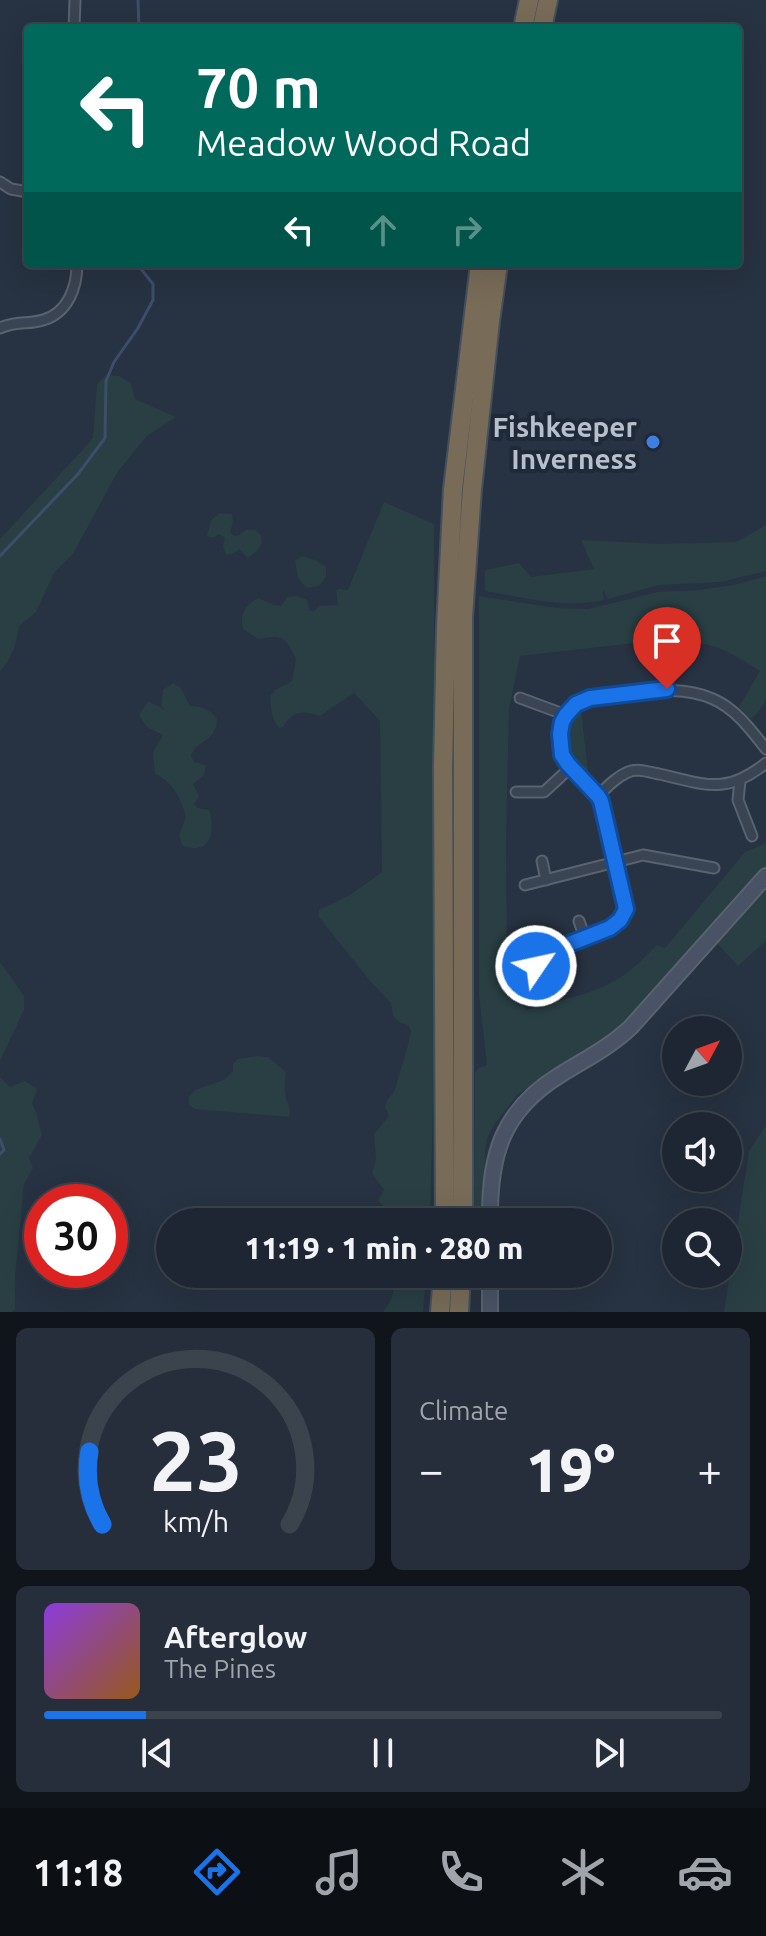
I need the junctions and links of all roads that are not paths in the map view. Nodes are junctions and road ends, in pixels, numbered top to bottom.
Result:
1 (75, 0) edge
2 (529, 0) edge
3 (548, 0) edge
4 (74, 24) edge
5 (524, 24) edge
6 (543, 24) edge
7 (0, 182) edge
8 (24, 191) edge
9 (77, 268) edge
10 (480, 268) edge
11 (498, 268) edge
12 (0, 328) edge
13 (520, 698) dead end
14 (566, 715) junction
15 (766, 749) edge
16 (766, 763) edge
17 (571, 767) junction
18 (740, 781) junction
19 (516, 792) dead end
20 (598, 796) junction
21 (752, 836) dead end
22 (542, 861) dead end
23 (616, 862) junction
24 (714, 868) dead end
25 (766, 876) edge
26 (546, 880) junction
27 (525, 885) dead end
28 (579, 921) dead end
29 (585, 938) junction
30 (520, 972) dead end
31 (445, 1208) edge
32 (463, 1208) edge
33 (491, 1208) edge
34 (442, 1288) edge
35 (460, 1288) edge
36 (490, 1288) edge
37 (440, 1312) edge
38 (459, 1312) edge
39 (490, 1312) edge

1 - 4 street
2 - 5 highway
3 - 6 highway
7 - 8 street
9 - 12 street
10 - 31 highway
11 - 32 highway
13 - 14 street
14 - 15 street
14 - 17 street
16 - 18 street
17 - 19 street
17 - 20 street
18 - 20 street
18 - 21 street
20 - 23 street
22 - 26 street
23 - 24 street
23 - 26 street
23 - 29 street
25 - 33 main road
26 - 27 street
28 - 29 street
29 - 30 street
34 - 37 highway
35 - 38 highway
36 - 39 main road

